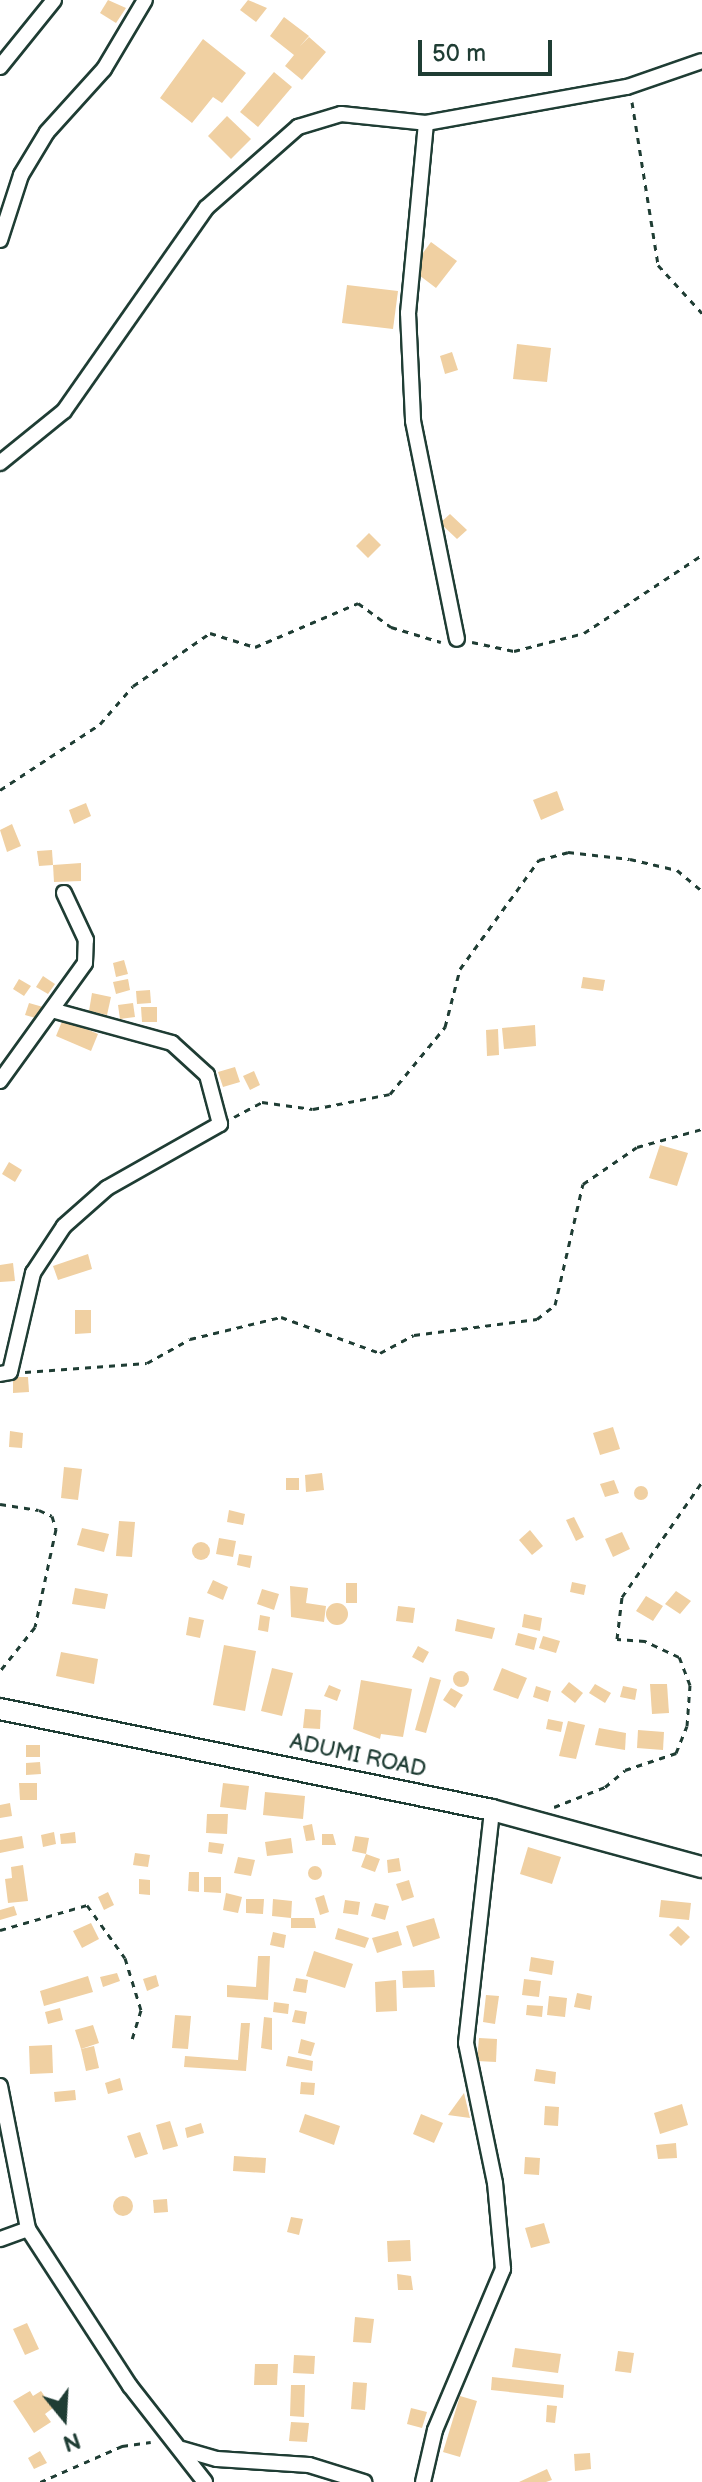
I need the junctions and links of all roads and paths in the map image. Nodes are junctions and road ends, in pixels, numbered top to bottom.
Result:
1 (54, 0) edge
2 (145, 0) edge
3 (702, 61) edge
4 (0, 67) edge
5 (627, 87) junction
6 (426, 123) junction
7 (0, 240) edge
8 (702, 313) edge
9 (0, 463) edge
10 (702, 555) edge
11 (457, 639) junction
12 (0, 790) edge
13 (702, 891) edge
14 (64, 893) dead end
15 (55, 1011) junction
16 (0, 1081) edge
17 (220, 1124) junction
18 (702, 1129) edge
19 (5, 1373) edge
20 (702, 1482) edge
21 (0, 1504) edge
22 (0, 1671) edge
23 (0, 1709) edge
24 (492, 1810) junction
25 (524, 1819) junction
26 (702, 1867) edge
27 (0, 1930) edge
28 (132, 2039) dead end
29 (0, 2086) edge
30 (28, 2229) junction
31 (0, 2239) edge
32 (182, 2449) junction
33 (40, 2482) edge
34 (205, 2482) edge
35 (364, 2482) edge
36 (423, 2482) edge

1 - 4 street
2 - 7 street
3 - 5 street
5 - 6 street
5 - 8 path
6 - 9 street
6 - 11 street
10 - 11 path
11 - 12 path
13 - 17 path
14 - 15 street
15 - 16 street
15 - 17 street
17 - 19 street
18 - 19 path
20 - 25 path
21 - 22 path
23 - 24 main road, ADUMI ROAD
24 - 25 main road, ADUMI ROAD
24 - 36 street
25 - 26 main road, ADUMI ROAD
27 - 28 path
29 - 30 street
30 - 31 street
30 - 32 street
32 - 33 path
32 - 34 street
32 - 35 street

